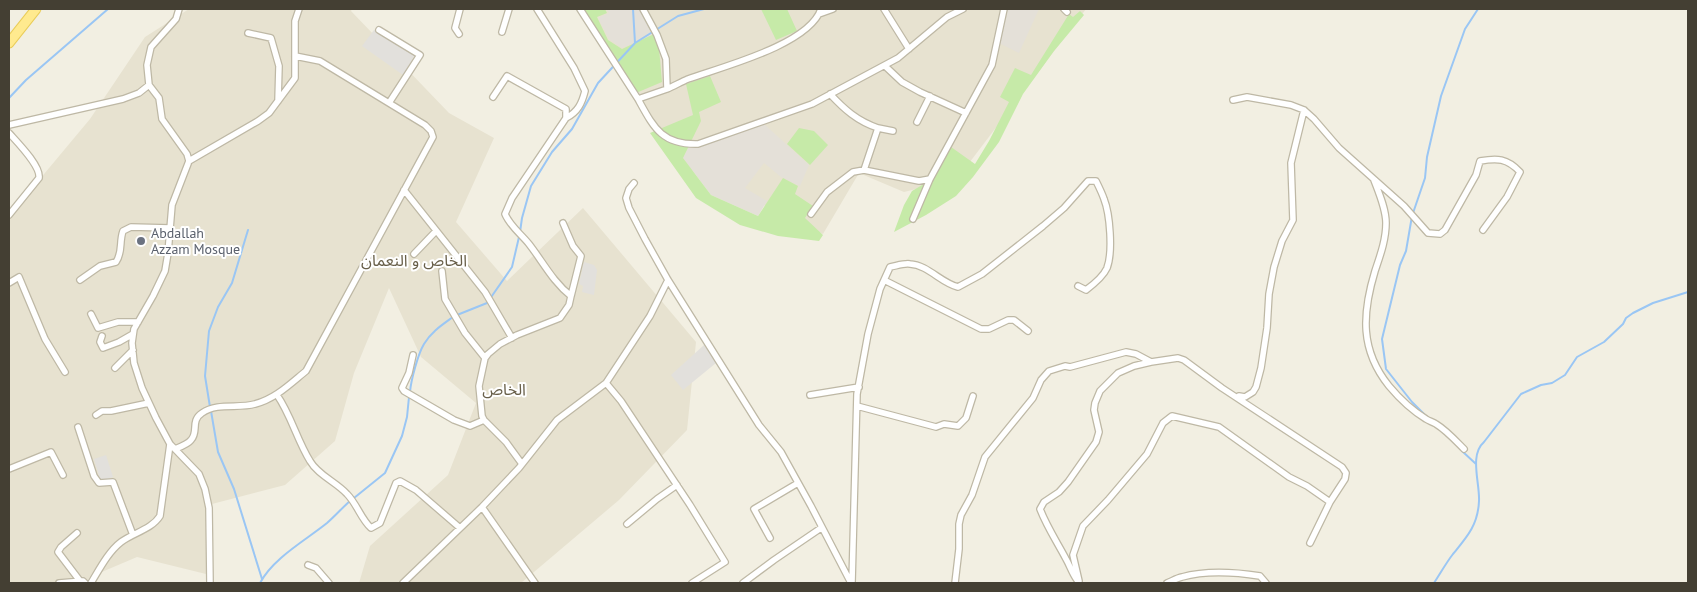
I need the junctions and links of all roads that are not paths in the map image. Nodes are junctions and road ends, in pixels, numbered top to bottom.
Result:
1 (31, 9) edge
2 (36, 9) edge
3 (179, 9) edge
4 (299, 9) edge
5 (460, 9) edge
6 (510, 9) edge
7 (537, 9) edge
8 (580, 9) edge
9 (643, 9) edge
10 (833, 9) edge
11 (884, 9) edge
12 (964, 9) edge
13 (1004, 9) edge
14 (820, 11) edge
15 (379, 30) dead end
16 (248, 32) dead end
17 (502, 32) dead end
18 (459, 34) dead end
19 (9, 42) edge
20 (909, 49) junction
21 (295, 56) junction
22 (885, 66) junction
23 (149, 85) junction
24 (667, 89) junction
25 (830, 94) junction
26 (930, 96) junction
27 (493, 97) dead end
28 (638, 99) junction
29 (1233, 100) dead end
30 (278, 101) junction
31 (389, 103) junction
32 (1304, 110) junction
33 (966, 113) junction
34 (566, 118) junction
35 (917, 122) dead end
36 (9, 125) edge
37 (878, 128) junction
38 (893, 131) dead end
39 (9, 134) edge
40 (189, 160) junction
41 (864, 170) junction
42 (1373, 178) junction
43 (930, 179) junction
44 (634, 183) dead end
45 (404, 190) junction
46 (811, 214) dead end
47 (9, 215) edge
48 (913, 219) dead end
49 (563, 223) dead end
50 (170, 228) junction
51 (1483, 230) dead end
52 (436, 231) junction
53 (414, 254) dead end
54 (442, 271) dead end
55 (80, 280) dead end
56 (668, 280) junction
57 (884, 280) junction
58 (9, 283) edge
59 (1078, 286) dead end
60 (570, 296) junction
61 (91, 314) dead end
62 (138, 322) junction
63 (1028, 331) dead end
64 (133, 334) junction
65 (102, 336) dead end
66 (512, 338) junction
67 (133, 350) junction
68 (413, 355) dead end
69 (484, 358) junction
70 (1151, 362) junction
71 (115, 368) dead end
72 (65, 372) dead end
73 (606, 383) junction
74 (859, 387) junction
75 (277, 395) junction
76 (810, 395) dead end
77 (1234, 395) junction
78 (972, 396) dead end
79 (149, 403) junction
80 (857, 406) junction
81 (96, 414) dead end
82 (484, 420) junction
83 (78, 427) dead end
84 (173, 447) junction
85 (1464, 450) dead end
86 (522, 464) junction
87 (9, 469) edge
88 (63, 475) dead end
89 (798, 483) junction
90 (677, 485) junction
91 (1330, 502) junction
92 (482, 507) junction
93 (627, 524) dead end
94 (460, 528) junction
95 (821, 528) junction
96 (77, 533) dead end
97 (133, 535) junction
98 (770, 538) dead end
99 (1310, 543) dead end
100 (308, 565) dead end
101 (82, 582) edge
102 (1080, 582) edge
103 (59, 583) edge
104 (91, 583) edge
105 (210, 583) edge
106 (329, 583) edge
107 (403, 583) edge
108 (535, 583) edge
109 (692, 583) edge
110 (743, 583) edge
111 (851, 583) edge
112 (955, 583) edge
113 (1167, 583) edge
114 (1266, 583) edge

1 - 19 main road
2 - 19 main road
3 - 23 street
4 - 21 street
5 - 18 street
6 - 17 street
7 - 34 street
8 - 28 street
9 - 24 street
10 - 14 street
11 - 20 street
12 - 20 street
13 - 33 street
14 - 24 street
15 - 31 street
16 - 30 street
20 - 22 street
21 - 30 street
21 - 31 street
22 - 25 street
22 - 26 street
23 - 36 street
23 - 40 street
24 - 28 street
25 - 28 street
25 - 37 street
26 - 33 street
26 - 35 street
27 - 34 street
29 - 32 street
30 - 40 street
31 - 45 street
32 - 42 street
32 - 77 street
33 - 43 street
34 - 60 street
37 - 38 street
37 - 41 street
39 - 47 street
40 - 50 street
41 - 43 street
41 - 46 street
42 - 51 street
42 - 85 street
43 - 48 street
44 - 56 street
45 - 52 street
45 - 75 street
49 - 60 street
50 - 55 street
50 - 62 street
52 - 53 street
52 - 66 street
54 - 69 street
56 - 73 street
56 - 89 street
57 - 59 street
57 - 63 street
57 - 74 street
58 - 72 street
60 - 66 street
61 - 62 street
62 - 64 street
64 - 65 street
64 - 67 street
66 - 69 street
67 - 71 street
67 - 79 street
68 - 82 street
69 - 82 street
70 - 77 street
70 - 102 street
70 - 112 street
73 - 86 street
73 - 90 street
74 - 76 street
74 - 80 street
75 - 84 street
75 - 94 street
77 - 91 street
78 - 80 street
79 - 81 street
79 - 84 street
80 - 111 street
82 - 86 street
83 - 97 street
84 - 97 street
84 - 105 street
86 - 92 street
87 - 88 street
89 - 95 street
89 - 98 street
90 - 93 street
90 - 109 street
91 - 99 street
91 - 102 street
92 - 94 street
92 - 108 street
94 - 107 street
95 - 110 street
95 - 111 street
96 - 101 street
97 - 104 street
100 - 106 street
101 - 103 street
113 - 114 street

